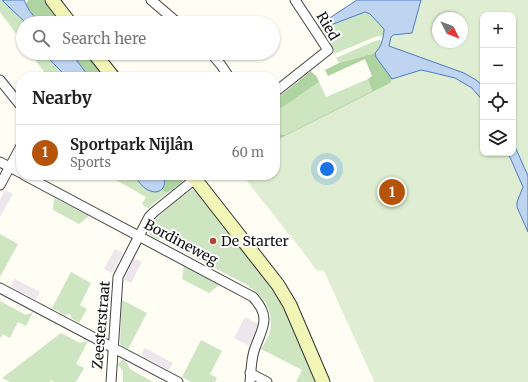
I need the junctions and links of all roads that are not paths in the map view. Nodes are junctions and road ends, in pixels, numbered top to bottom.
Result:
1 (52, 0) edge
2 (151, 0) edge
3 (295, 0) edge
4 (65, 16) edge
5 (170, 16) edge
6 (100, 60) edge
7 (217, 60) edge
8 (109, 72) edge
9 (226, 72) edge
10 (0, 80) edge
11 (280, 88) edge
12 (16, 100) edge
13 (16, 156) edge
14 (0, 162) edge
15 (10, 167) junction
16 (16, 171) edge
17 (33, 180) edge
18 (190, 180) edge
19 (195, 180) edge
20 (0, 185) edge
21 (139, 236) junction
22 (0, 288) edge
23 (113, 348) junction
24 (250, 377) edge
25 (110, 382) edge
26 (178, 382) edge
27 (268, 382) edge
28 (323, 382) edge

1 - 4 street
2 - 5 street
3 - 11 street, Ried
6 - 8 street
7 - 9 street
10 - 12 street
13 - 15 street
14 - 15 street
15 - 16 street
15 - 20 street
17 - 21 street, Bordineweg
18 - 21 street, Zeesterstraat
19 - 28 street
21 - 23 street, Zeesterstraat
21 - 24 street, Bordineweg
22 - 23 street
23 - 25 street, Zeesterstraat
23 - 26 street
24 - 27 street, Bordineweg

